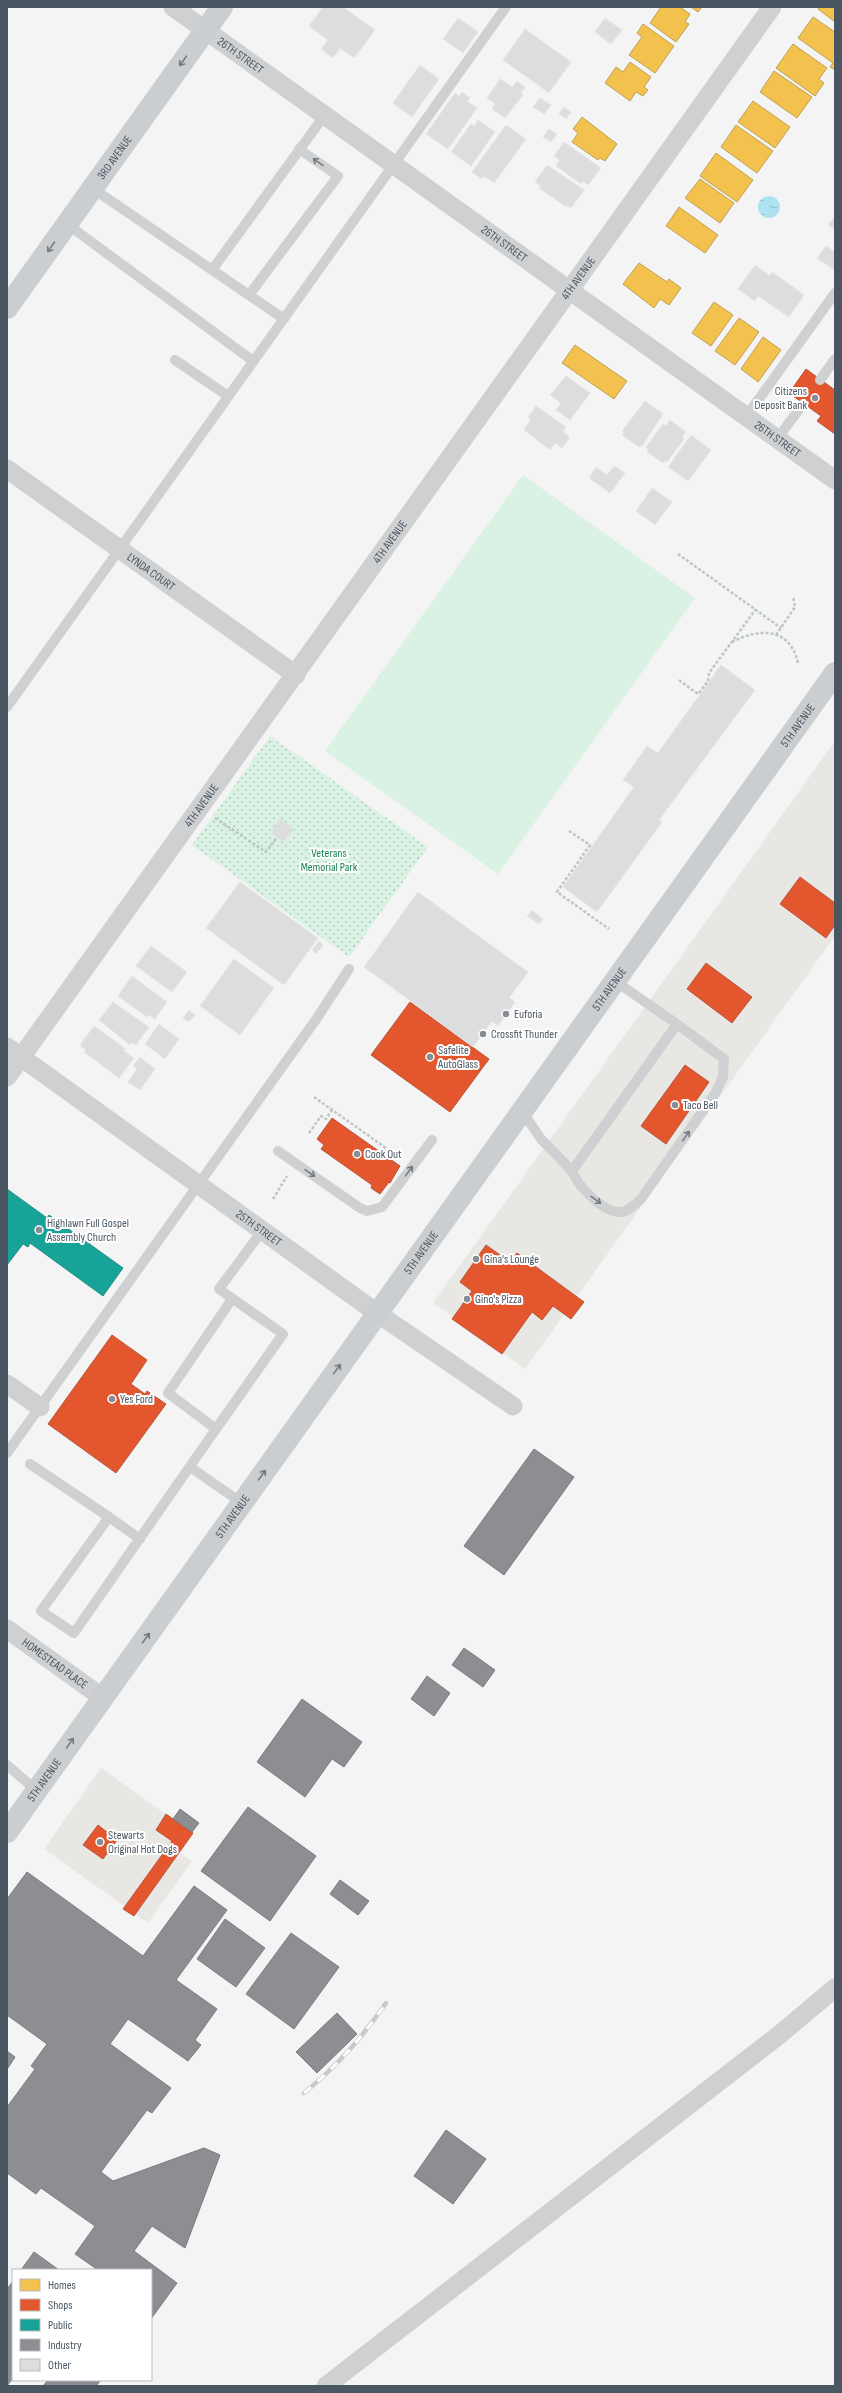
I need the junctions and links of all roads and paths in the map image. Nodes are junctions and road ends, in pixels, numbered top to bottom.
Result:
1 (174, 7) edge
2 (222, 7) edge
3 (506, 7) edge
4 (772, 7) edge
5 (206, 29) junction
6 (324, 116) junction
7 (299, 149) junction
8 (393, 166) junction
9 (92, 188) junction
10 (67, 224) junction
11 (212, 270) junction
12 (569, 291) junction
13 (835, 293) edge
14 (249, 295) junction
15 (7, 308) edge
16 (284, 319) junction
17 (835, 359) edge
18 (175, 360) dead end
19 (253, 361) junction
20 (820, 380) dead end
21 (228, 396) junction
22 (803, 404) dead end
23 (746, 417) junction
24 (777, 439) junction
25 (7, 469) edge
26 (835, 480) edge
27 (119, 549) junction
28 (678, 554) dead end
29 (792, 596) dead end
30 (756, 609) junction
31 (781, 628) junction
32 (776, 635) junction
33 (732, 642) junction
34 (798, 663) dead end
35 (835, 673) edge
36 (296, 675) junction
37 (679, 680) dead end
38 (7, 706) edge
39 (213, 816) dead end
40 (569, 831) dead end
41 (276, 837) dead end
42 (609, 929) dead end
43 (349, 969) dead end
44 (615, 981) junction
45 (677, 1024) junction
46 (14, 1052) edge
47 (7, 1077) edge
48 (314, 1097) dead end
49 (332, 1110) junction
50 (522, 1111) junction
51 (309, 1133) dead end
52 (432, 1140) dead end
53 (278, 1151) dead end
54 (403, 1160) dead end
55 (572, 1171) junction
56 (288, 1174) dead end
57 (198, 1184) junction
58 (273, 1199) dead end
59 (262, 1231) junction
60 (232, 1298) junction
61 (377, 1313) junction
62 (7, 1384) edge
63 (513, 1406) dead end
64 (40, 1407) junction
65 (216, 1429) junction
66 (7, 1453) edge
67 (30, 1464) dead end
68 (190, 1467) junction
69 (242, 1503) junction
70 (109, 1518) junction
71 (140, 1539) junction
72 (7, 1629) edge
73 (103, 1698) junction
74 (7, 1765) edge
75 (37, 1791) junction
76 (7, 1832) edge
77 (835, 1988) edge
78 (326, 2386) edge

1 - 5 street, 26TH STREET
2 - 5 main road, 3RD AVENUE
3 - 8 lane
4 - 12 street, 4TH AVENUE
5 - 6 street, 26TH STREET
5 -> 9 main road, 3RD AVENUE
6 - 7 lane
6 - 8 street, 26TH STREET
7 - 11 lane
14 -> 7 lane
8 - 12 street, 26TH STREET
8 - 16 lane
9 - 10 main road, 3RD AVENUE
9 - 11 lane
10 -> 15 main road, 3RD AVENUE
10 - 19 lane
11 - 14 lane
12 - 23 street, 26TH STREET
12 - 36 street, 4TH AVENUE
13 - 23 lane
14 - 16 lane
16 - 19 lane
17 - 20 lane
18 - 21 lane
19 - 21 lane
21 - 27 lane
22 - 24 lane
23 - 24 street, 26TH STREET
24 - 26 street, 26TH STREET
25 - 27 street, LYNDA COURT
27 - 36 street, LYNDA COURT
27 - 38 lane
28 - 30 path
29 - 31 path
30 - 31 path
30 - 33 path
31 - 32 path
32 - 33 path
32 - 34 path
33 - 37 path
35 - 44 main road, 5TH AVENUE
36 - 46 street, 4TH AVENUE
39 - 41 path
40 - 42 path
43 - 57 lane
44 - 45 lane
44 - 50 main road, 5TH AVENUE
45 - 55 lane
55 -> 45 lane
46 - 47 street, 4TH AVENUE
46 - 57 street, 25TH STREET
48 - 49 path
49 - 51 path
49 - 54 path
50 - 55 lane
50 - 61 main road, 5TH AVENUE
53 -> 52 lane
56 - 58 path
57 - 59 street, 25TH STREET
57 - 64 lane
59 - 60 lane
59 - 61 street, 25TH STREET
60 - 65 lane
60 - 65 lane
61 - 63 street, 25TH STREET
69 -> 61 main road, 5TH AVENUE
62 - 64 street
64 - 66 lane
65 - 68 lane
67 - 70 lane
68 - 69 lane
68 - 71 lane
73 -> 69 main road, 5TH AVENUE
70 - 71 lane
70 - 71 lane
72 - 73 street, HOMESTEAD PLACE
75 -> 73 main road, 5TH AVENUE
74 - 75 lane
75 - 76 main road, 5TH AVENUE
77 - 78 street

